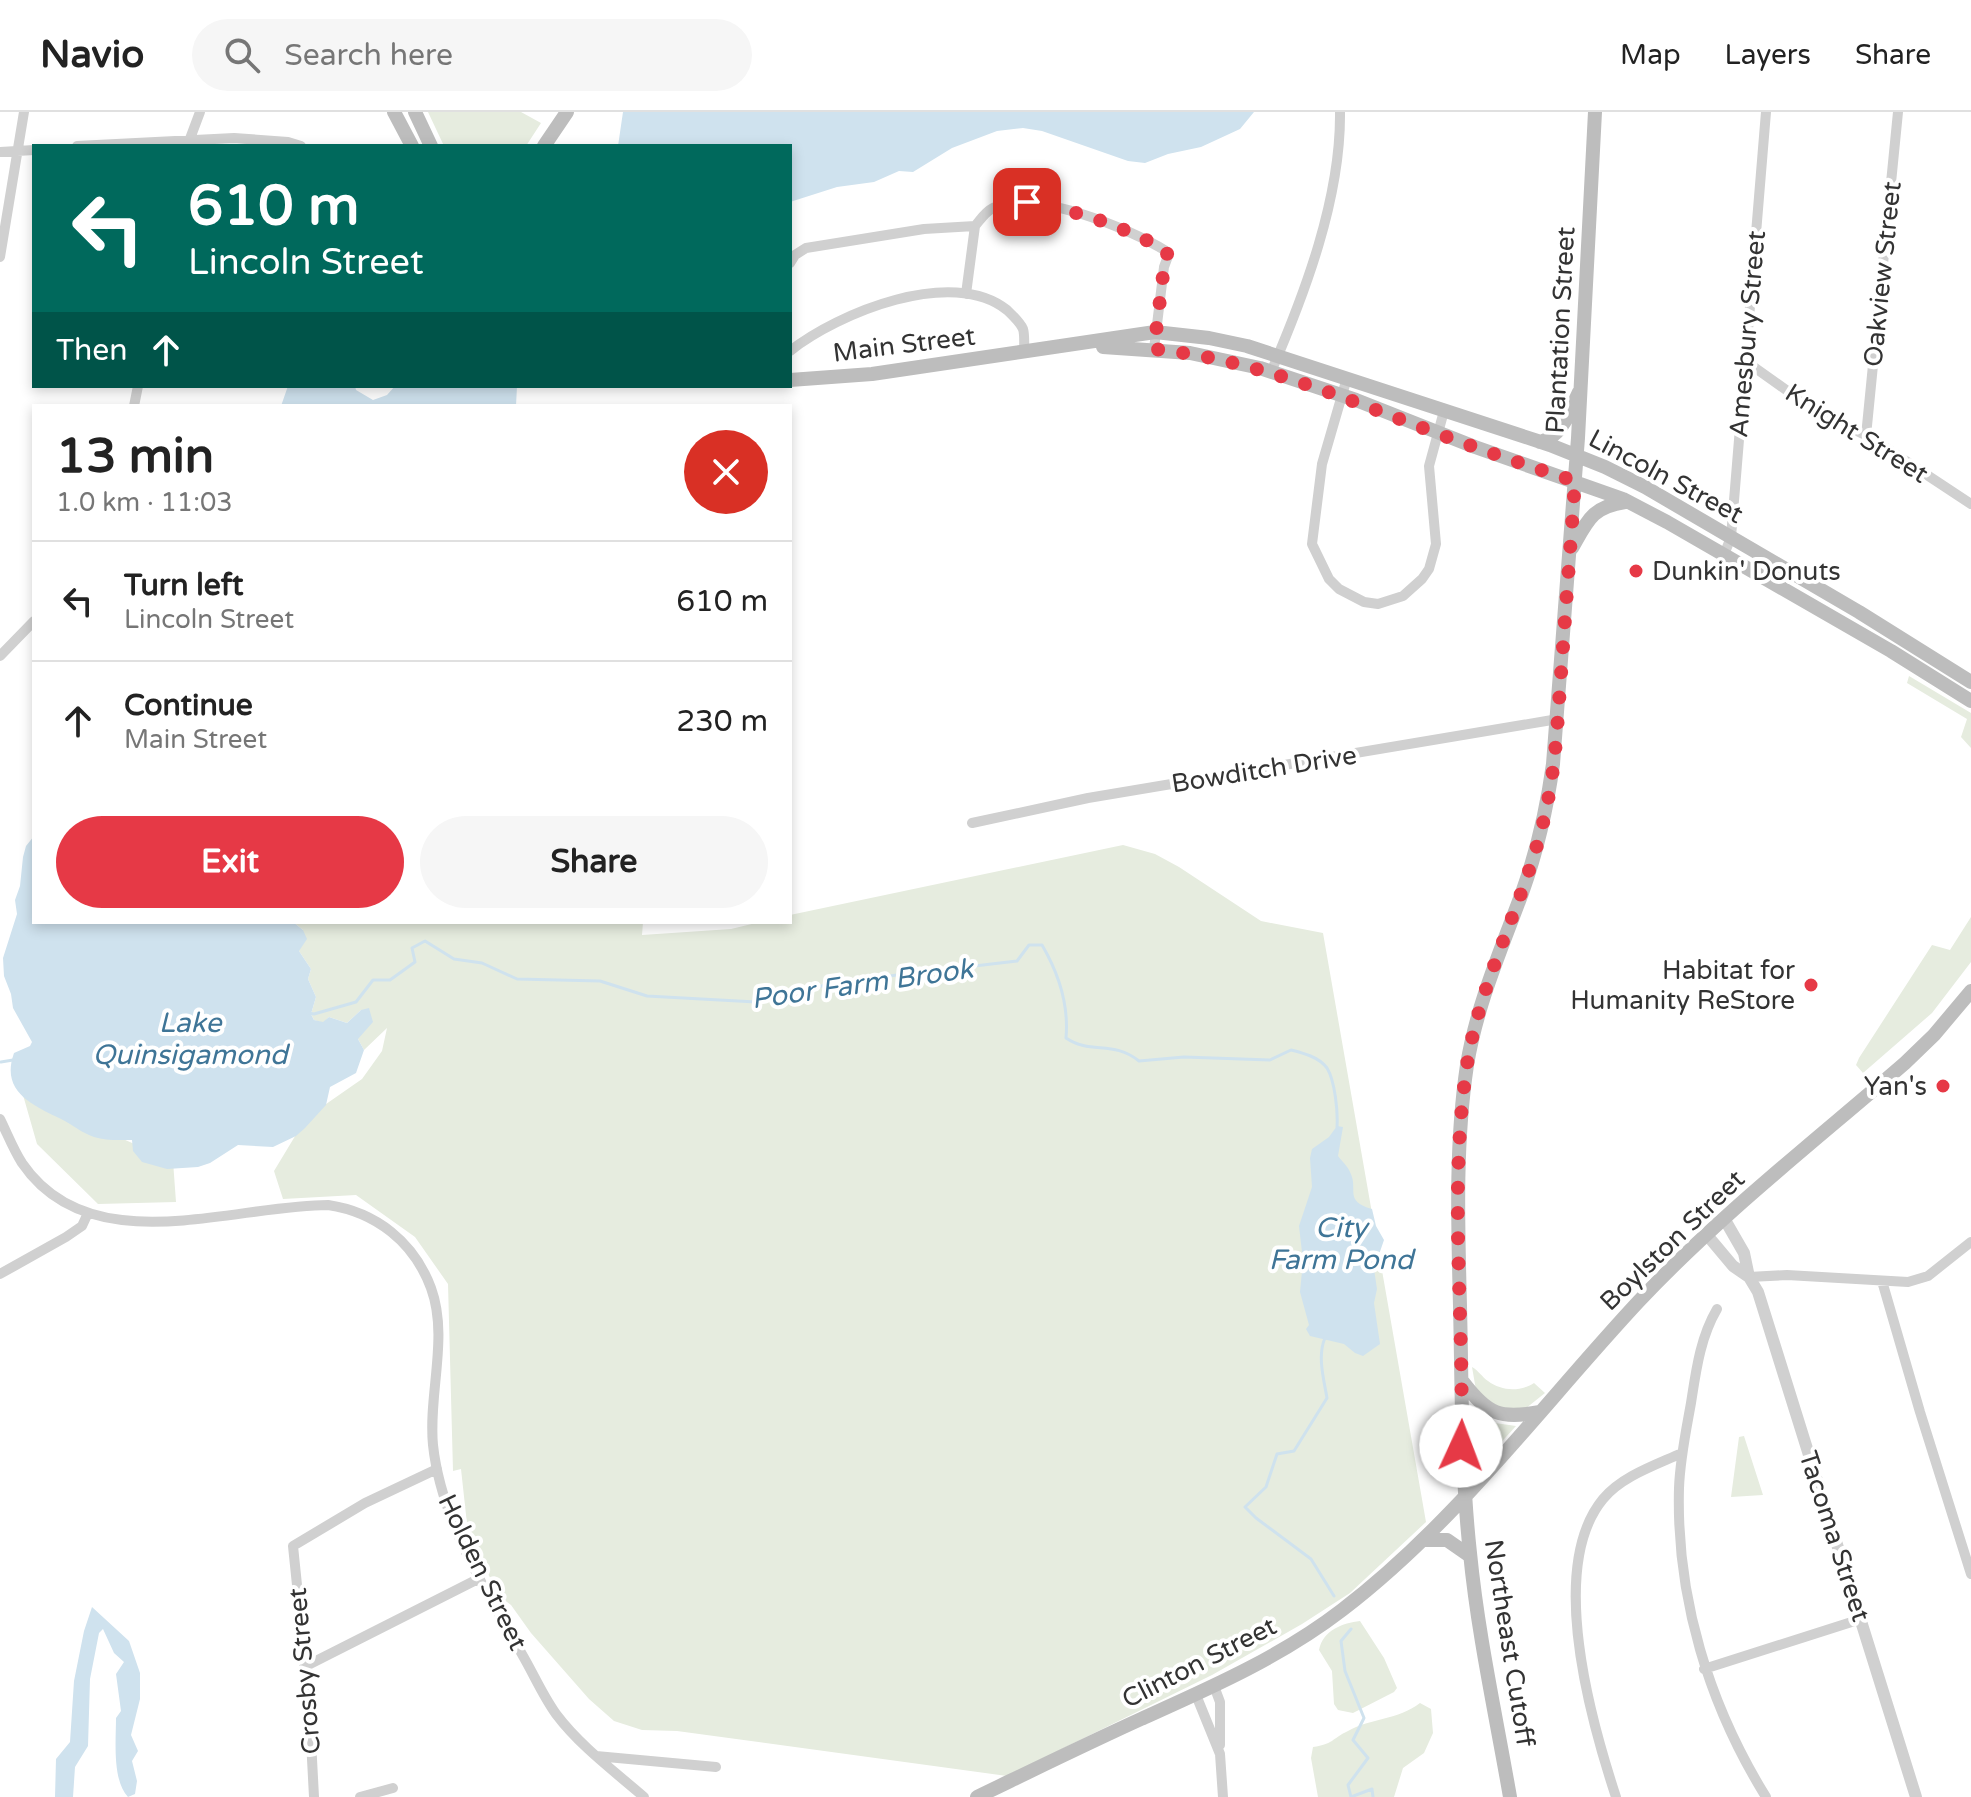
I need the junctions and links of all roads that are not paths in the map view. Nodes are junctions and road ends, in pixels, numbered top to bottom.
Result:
1 (24, 112) edge
2 (200, 112) edge
3 (394, 112) edge
4 (415, 112) edge
5 (567, 112) edge
6 (1340, 112) edge
7 (1595, 112) edge
8 (1766, 112) edge
9 (1898, 112) edge
10 (188, 143) edge
11 (151, 144) edge
12 (294, 144) edge
13 (411, 144) edge
14 (430, 144) edge
15 (545, 144) edge
16 (32, 150) edge
17 (0, 152) edge
18 (18, 152) junction
19 (975, 226) junction
20 (0, 257) edge
21 (792, 260) edge
22 (966, 294) junction
23 (1155, 332) junction
24 (1220, 341) joint
25 (1067, 347) junction
26 (1154, 349) junction
27 (792, 350) edge
28 (1024, 353) junction
29 (1278, 355) junction
30 (1224, 359) joint
31 (1744, 360) junction
32 (1271, 372) junction
33 (1347, 378) junction
34 (792, 380) edge
35 (1581, 389) junction
36 (1342, 396) junction
37 (1444, 411) junction
38 (1437, 433) junction
39 (1866, 436) junction
40 (1540, 442) junction
41 (1577, 455) junction
42 (1575, 481) junction
43 (1627, 502) junction
44 (1971, 504) edge
45 (1731, 537) junction
46 (1570, 551) junction
47 (1724, 555) junction
48 (1865, 616) junction
49 (32, 623) edge
50 (1856, 631) junction
51 (1911, 643) junction
52 (0, 656) edge
53 (1902, 657) junction
54 (1971, 682) edge
55 (1971, 701) edge
56 (1558, 719) junction
57 (972, 823) dead end
58 (1971, 991) edge
59 (0, 1119) edge
60 (88, 1213) junction
61 (1725, 1220) junction
62 (1707, 1235) junction
63 (1971, 1242) edge
64 (0, 1274) edge
65 (1749, 1277) junction
66 (1882, 1281) junction
67 (1717, 1309) dead end
68 (1463, 1382) junction
69 (1541, 1412) junction
70 (1682, 1453) junction
71 (437, 1469) junction
72 (1465, 1497) junction
73 (1423, 1540) junction
74 (1470, 1556) junction
75 (1971, 1574) edge
76 (480, 1578) junction
77 (1861, 1619) junction
78 (304, 1667) junction
79 (1704, 1669) junction
80 (1214, 1686) junction
81 (1196, 1695) junction
82 (596, 1756) junction
83 (1220, 1763) junction
84 (716, 1767) dead end
85 (393, 1788) dead end
86 (314, 1797) edge
87 (360, 1797) edge
88 (644, 1797) edge
89 (977, 1797) edge
90 (1223, 1797) edge
91 (1510, 1797) edge
92 (1616, 1797) edge
93 (1766, 1797) edge
94 (1916, 1797) edge

1 - 18 street
2 - 10 street
3 - 13 main road
4 - 14 main road
5 - 15 main road
6 - 29 street
7 - 35 main road, Plantation Street
8 - 31 street, Amesbury Street
9 - 39 street, Oakview Street
10 - 11 street
10 - 12 street
16 - 18 street
17 - 18 street
18 - 20 street
19 - 21 street
19 - 22 street
19 - 23 street
22 - 27 street, Main Street
22 - 28 street, Main Street
23 - 24 main road, Main Street
23 - 25 main road, Main Street
23 - 26 street
24 - 29 main road, Lincoln Street
25 - 26 main road, Main Street
25 - 28 main road, Main Street
26 - 30 main road, Main Street
28 - 34 main road, Main Street
29 - 32 street
29 - 33 main road, Lincoln Street
30 - 32 main road, Lincoln Street
31 - 39 street, Knight Street
31 - 45 street, Amesbury Street
32 - 36 main road, Lincoln Street
33 - 36 street
33 - 37 main road, Lincoln Street
35 - 40 main road
35 - 41 main road, Plantation Street
36 - 38 main road, Lincoln Street
36 - 38 street
37 - 38 street
37 - 40 main road, Lincoln Street
38 - 42 main road, Lincoln Street
39 - 44 street, Knight Street
40 - 41 main road, Lincoln Street
41 - 42 main road, Plantation Street
41 - 45 main road, Lincoln Street
42 - 43 main road, Lincoln Street
42 - 46 main road, Plantation Street
43 - 46 main road
43 - 47 main road, Lincoln Street
45 - 47 street, Amesbury Street
45 - 48 main road, Lincoln Street
46 - 56 main road, Plantation Street
47 - 50 main road, Lincoln Street
48 - 50 main road
48 - 51 main road, Lincoln Street
49 - 52 street
50 - 53 main road, Lincoln Street
51 - 53 main road
51 - 54 main road, Lincoln Street
53 - 55 main road, Lincoln Street
56 - 57 street, Bowditch Drive
56 - 68 main road, Plantation Street
58 - 61 main road, Boylston Street
59 - 60 street, Holden Street
60 - 64 street
60 - 71 street, Holden Street
61 - 62 main road, Boylston Street
61 - 65 street, Tacoma Street
62 - 65 street, Tacoma Street
62 - 69 main road, Boylston Street
63 - 66 street
65 - 66 street
65 - 77 street, Tacoma Street
66 - 75 street
67 - 70 street
68 - 69 main road
68 - 72 main road, Plantation Street
69 - 72 main road, Boylston Street
70 - 79 street
70 - 92 street
71 - 76 street, Holden Street
71 - 78 street, Crosby Street
72 - 73 main road, Boylston Street
72 - 74 main road, Northeast Cutoff
73 - 74 main road
73 - 80 main road, Clinton Street
74 - 91 main road, Northeast Cutoff
76 - 78 street
76 - 82 street, Holden Street
77 - 79 street
77 - 94 street, Tacoma Street
78 - 86 street, Crosby Street
79 - 93 street
80 - 81 main road, Clinton Street
80 - 83 street
81 - 83 street
81 - 89 main road, Clinton Street
82 - 84 street
82 - 88 street, Holden Street
83 - 90 street
85 - 87 street

